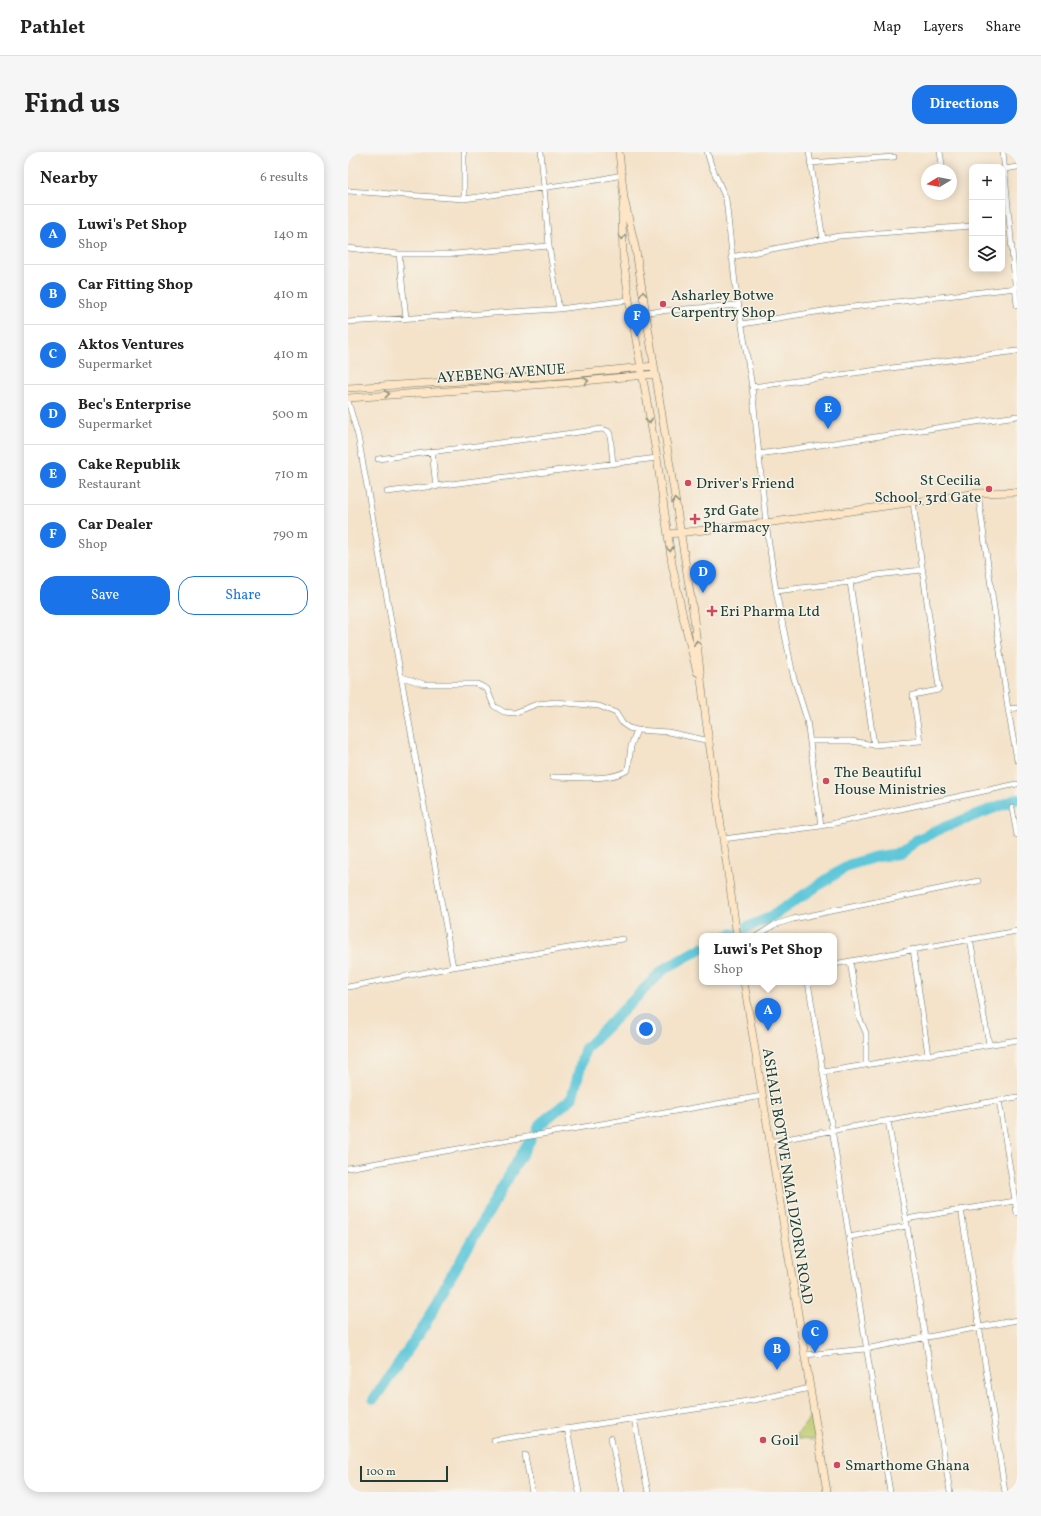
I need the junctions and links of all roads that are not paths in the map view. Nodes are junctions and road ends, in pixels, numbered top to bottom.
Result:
1 (464, 152) edge
2 (541, 152) edge
3 (619, 152) edge
4 (707, 152) edge
5 (809, 152) edge
6 (940, 152) edge
7 (1003, 152) edge
8 (894, 157) dead end
9 (810, 163) junction
10 (942, 164) dead end
11 (1004, 164) edge
12 (1017, 167) edge
13 (1005, 169) joint
14 (622, 175) junction
15 (544, 187) junction
16 (348, 191) edge
17 (624, 198) junction
18 (464, 199) junction
19 (1009, 223) junction
20 (1005, 224) edge
21 (969, 226) edge
22 (823, 239) junction
23 (549, 246) junction
24 (348, 248) edge
25 (399, 254) junction
26 (731, 257) junction
27 (1015, 260) edge
28 (1016, 288) junction
29 (629, 300) junction
30 (738, 305) junction
31 (1017, 305) edge
32 (559, 310) junction
33 (645, 312) junction
34 (406, 318) junction
35 (348, 322) edge
36 (742, 324) junction
37 (638, 352) junction
38 (1017, 352) edge
39 (654, 366) junction
40 (641, 368) junction
41 (620, 370) junction
42 (655, 374) junction
43 (642, 376) junction
44 (622, 378) junction
45 (752, 387) junction
46 (348, 388) edge
47 (645, 394) junction
48 (348, 398) edge
49 (348, 401) edge
50 (1017, 416) edge
51 (432, 451) junction
52 (759, 454) junction
53 (657, 458) junction
54 (378, 459) dead end
55 (613, 463) junction
56 (436, 486) junction
57 (387, 492) dead end
58 (1017, 492) edge
59 (978, 493) junction
60 (913, 502) junction
61 (766, 523) junction
62 (680, 532) junction
63 (669, 534) junction
64 (922, 570) junction
65 (850, 582) junction
66 (776, 591) junction
67 (402, 677) junction
68 (703, 696) junction
69 (1017, 708) edge
70 (1008, 709) junction
71 (637, 730) junction
72 (710, 741) junction
73 (810, 741) junction
74 (874, 745) junction
75 (1017, 760) edge
76 (552, 778) dead end
77 (1017, 784) edge
78 (1012, 808) dead end
79 (821, 826) junction
80 (1017, 835) edge
81 (723, 839) junction
82 (978, 881) dead end
83 (1017, 931) edge
84 (737, 933) edge
85 (762, 933) edge
86 (623, 939) dead end
87 (970, 939) junction
88 (913, 950) junction
89 (850, 961) junction
90 (837, 963) edge
91 (453, 967) junction
92 (744, 985) edge
93 (808, 985) edge
94 (348, 986) edge
95 (1017, 1040) edge
96 (989, 1044) junction
97 (928, 1055) junction
98 (866, 1065) junction
99 (823, 1072) junction
100 (762, 1096) junction
101 (1017, 1097) edge
102 (999, 1100) junction
103 (888, 1121) junction
104 (832, 1131) junction
105 (769, 1142) junction
106 (348, 1168) edge
107 (1015, 1201) junction
108 (961, 1209) junction
109 (1017, 1214) edge
110 (906, 1218) junction
111 (907, 1226) junction
112 (849, 1237) junction
113 (1017, 1320) edge
114 (980, 1328) junction
115 (926, 1338) junction
116 (865, 1349) junction
117 (805, 1355) junction
118 (810, 1388) junction
119 (634, 1418) junction
120 (567, 1428) junction
121 (611, 1438) dead end
122 (494, 1440) dead end
123 (525, 1455) dead end
124 (532, 1492) edge
125 (579, 1492) edge
126 (622, 1492) edge
127 (648, 1492) edge
128 (827, 1492) edge
129 (890, 1492) edge
130 (950, 1492) edge
131 (1005, 1492) edge

1 - 18 street
2 - 15 street
3 - 14 main road
4 - 26 street
5 - 9 street
6 - 10 street
7 - 11 street
8 - 9 street
9 - 22 street
12 - 13 street
13 - 19 street
14 - 15 street
14 - 17 main road
15 - 18 street
15 - 23 street
16 - 18 street
17 -> 29 main road
33 -> 17 main road
19 - 20 street
19 - 27 street
21 - 22 street
22 - 26 street
23 - 25 street
23 - 32 street
24 - 25 street
25 - 34 street
26 - 30 street
27 - 28 street
28 - 31 street
28 - 36 street
29 - 32 street
29 - 37 main road
30 - 33 street
30 - 36 street
32 - 34 street
33 - 39 main road
34 - 35 street
36 - 45 street
37 - 40 main road
37 - 41 main road
38 - 45 street
39 - 40 main road, AYEBENG AVENUE
39 - 42 main road
40 - 41 main road, AYEBENG AVENUE
40 - 43 main road
41 - 46 main road, AYEBENG AVENUE
42 - 43 main road, AYEBENG AVENUE
62 -> 42 main road
43 - 44 main road, AYEBENG AVENUE
43 - 47 main road
44 - 47 main road
48 -> 44 main road, AYEBENG AVENUE
45 - 52 street
47 -> 53 main road
49 - 67 street
50 - 52 street
51 - 54 street
51 - 55 street
51 - 56 street
52 - 61 street
53 - 55 street
53 - 63 main road
55 - 56 street
56 - 57 street
58 - 59 main road
59 - 60 main road
59 - 70 street
60 - 61 main road
60 - 64 street
61 - 62 main road
61 - 66 street
62 - 63 main road
68 -> 62 main road
63 -> 68 main road
64 - 65 street
64 - 74 street
65 - 66 street
65 - 74 street
66 - 73 street
67 - 71 street
67 - 91 street
68 - 72 main road
69 - 70 street
70 - 75 street
71 - 72 street
71 - 76 street
72 - 81 main road
73 - 74 street
73 - 79 street
77 - 79 street
78 - 80 street
79 - 81 street
81 - 84 main road
82 - 85 street
83 - 87 street
86 - 91 street
87 - 88 street
87 - 96 street
88 - 89 street
88 - 97 street
89 - 90 street
89 - 98 street
91 - 94 street
92 - 100 main road, ASHALE BOTWE NMAI DZORN ROAD
93 - 99 street
95 - 96 street
96 - 97 street
97 - 98 street
98 - 99 street
99 - 104 street
100 - 105 main road, ASHALE BOTWE NMAI DZORN ROAD
100 - 106 street
101 - 102 street
102 - 103 street
102 - 107 street
103 - 104 street
103 - 110 street
104 - 105 street
104 - 112 street
105 - 117 main road, ASHALE BOTWE NMAI DZORN ROAD
107 - 108 street
107 - 109 street
108 - 110 street
108 - 114 street
110 - 111 street
111 - 112 street
111 - 115 street
112 - 116 street
113 - 114 street
114 - 115 street
114 - 131 street
115 - 116 street
115 - 130 street
116 - 117 street
116 - 129 street
117 - 118 main road, ASHALE BOTWE NMAI DZORN ROAD
118 - 119 street
118 - 128 main road, ASHALE BOTWE NMAI DZORN ROAD
119 - 120 street
119 - 127 street
120 - 122 street
120 - 125 street
121 - 126 street
123 - 124 street

